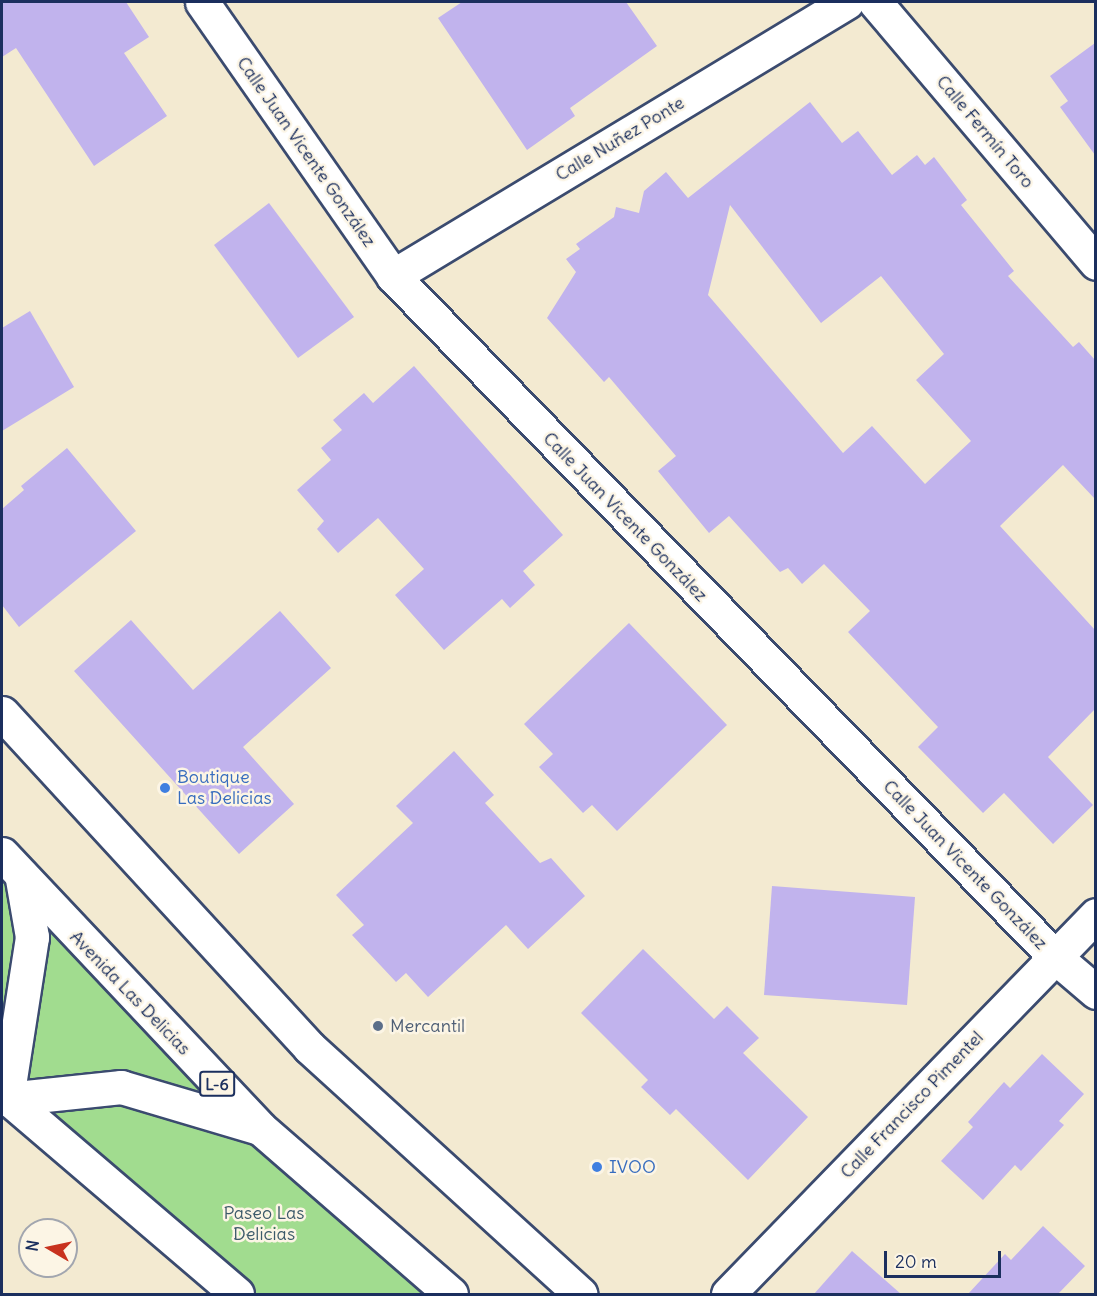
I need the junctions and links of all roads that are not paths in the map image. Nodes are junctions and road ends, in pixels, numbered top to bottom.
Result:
1 (202, 2) edge
2 (847, 2) edge
3 (875, 2) edge
4 (1095, 263) edge
5 (393, 276) junction
6 (2, 713) edge
7 (2, 854) edge
8 (22, 879) junction
9 (1095, 915) edge
10 (1055, 957) junction
11 (1095, 992) edge
12 (3, 1102) edge
13 (260, 1128) junction
14 (230, 1292) edge
15 (451, 1294) edge
16 (580, 1294) edge
17 (728, 1294) edge

1 - 5 street, Calle Juan Vicente González
2 - 5 street, Calle Nuñez Ponte
3 - 4 street, Calle Fermín Toro
5 - 10 street, Calle Juan Vicente González
6 - 16 street
7 - 8 street, Avenida Las Delicias / L-6
8 - 12 street
8 - 13 street, Avenida Las Delicias / L-6
9 - 10 street, Calle Francisco Pimentel
10 - 11 street, Calle Juan Vicente González
10 - 17 street, Calle Francisco Pimentel
12 - 13 street
12 - 14 street
13 - 15 street, Avenida Las Delicias / L-6

